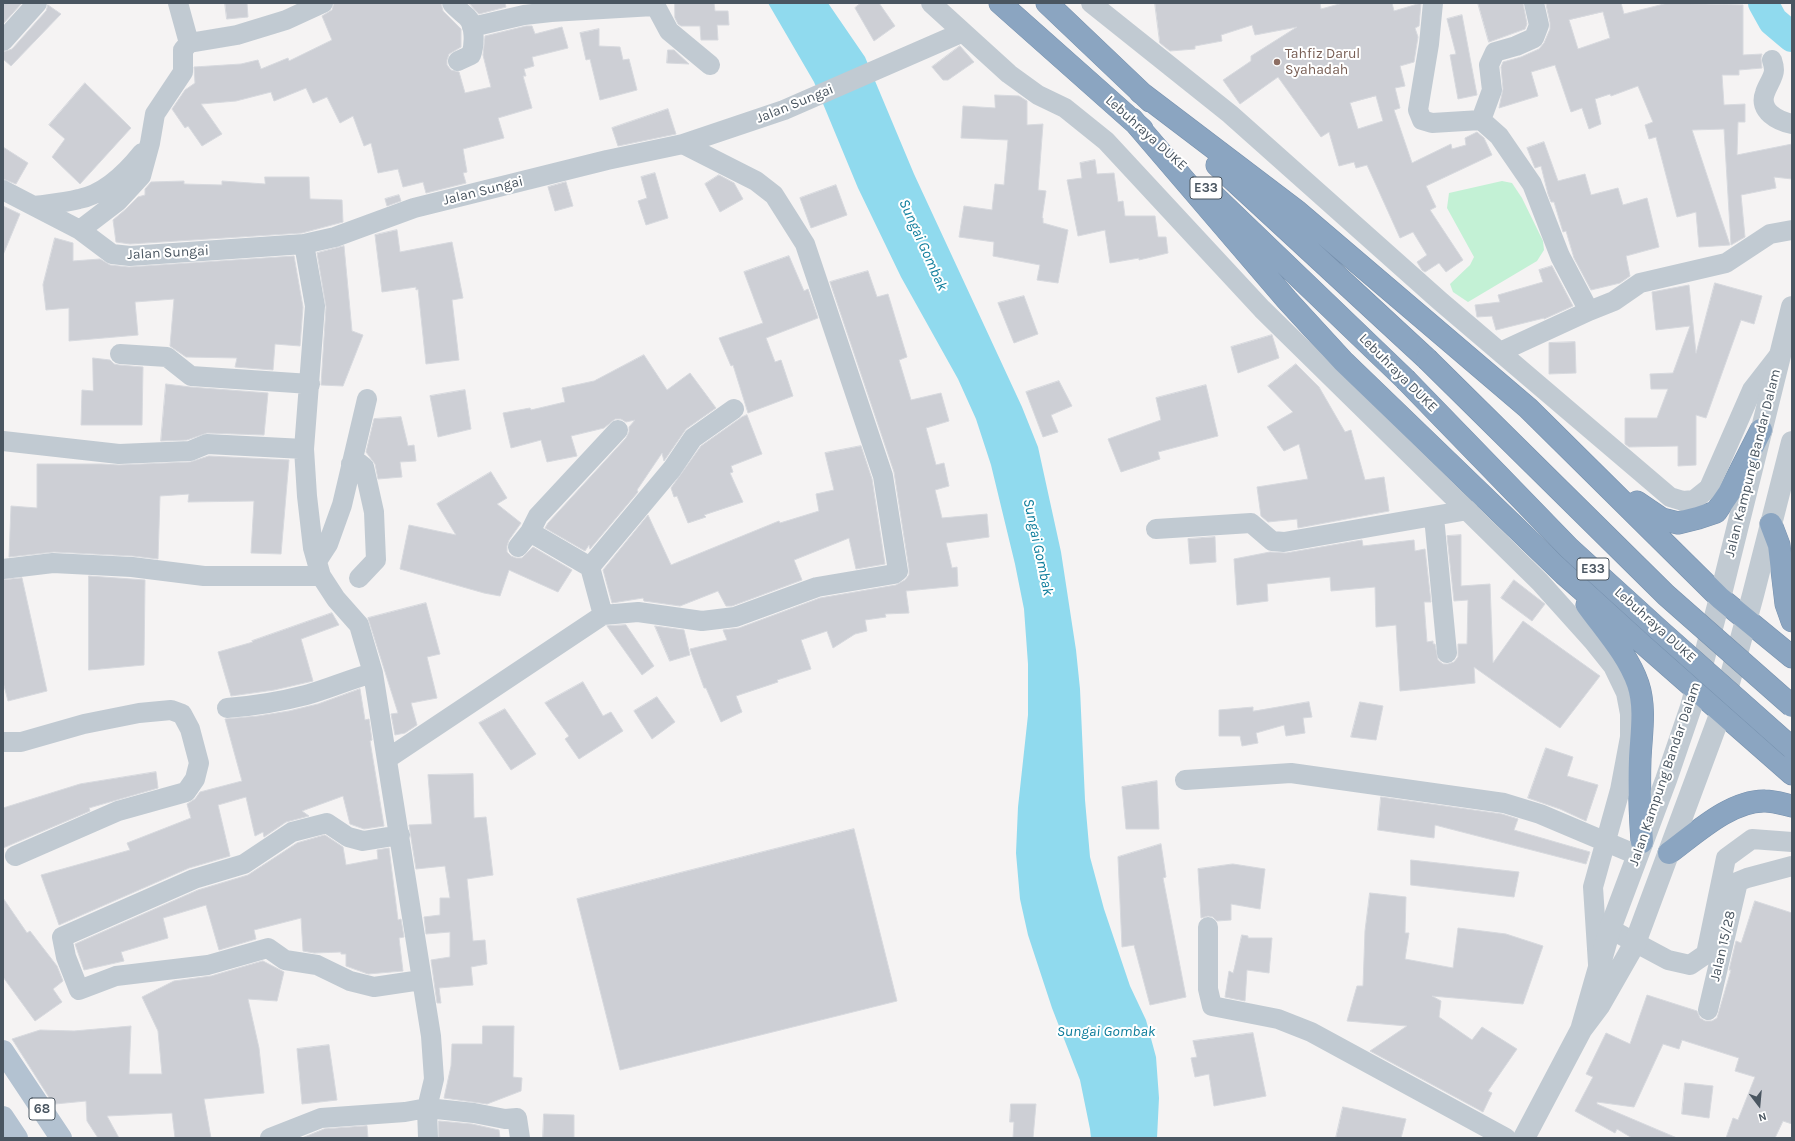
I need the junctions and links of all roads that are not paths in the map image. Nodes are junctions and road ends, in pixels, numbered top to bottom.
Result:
1 (37, 3) edge
2 (178, 3) edge
3 (323, 3) edge
4 (452, 3) edge
5 (931, 3) edge
6 (1000, 3) edge
7 (1047, 3) edge
8 (1091, 3) edge
9 (1433, 3) edge
10 (1534, 3) edge
11 (654, 5) edge
12 (472, 27) junction
13 (963, 32) junction
14 (3, 41) edge
15 (189, 43) junction
16 (1772, 60) dead end
17 (458, 61) dead end
18 (710, 65) dead end
19 (1140, 92) junction
20 (1132, 119) junction
21 (1481, 120) junction
22 (1792, 124) edge
23 (150, 143) junction
24 (683, 144) junction
25 (3, 190) edge
26 (34, 206) junction
27 (80, 230) junction
28 (1792, 230) edge
29 (304, 244) junction
30 (1792, 307) edge
31 (1589, 310) junction
32 (1500, 352) junction
33 (1781, 352) junction
34 (120, 354) dead end
35 (310, 384) junction
36 (366, 399) dead end
37 (734, 409) dead end
38 (618, 430) dead end
39 (1761, 430) junction
40 (3, 441) edge
41 (1792, 442) edge
42 (304, 449) junction
43 (351, 464) junction
44 (1608, 487) junction
45 (1468, 510) junction
46 (1434, 517) junction
47 (1771, 524) junction
48 (1156, 529) dead end
49 (530, 532) junction
50 (518, 547) dead end
51 (590, 567) junction
52 (319, 568) junction
53 (3, 569) edge
54 (1564, 574) junction
55 (359, 578) dead end
56 (1720, 598) junction
57 (603, 615) junction
58 (1746, 618) junction
59 (1792, 621) edge
60 (1448, 653) dead end
61 (1792, 656) edge
62 (373, 673) junction
63 (1696, 689) junction
64 (1792, 706) edge
65 (227, 708) dead end
66 (1721, 712) junction
67 (3, 742) edge
68 (1792, 748) edge
69 (387, 758) junction
70 (1792, 774) edge
71 (1185, 780) dead end
72 (1792, 806) edge
73 (400, 836) junction
74 (1605, 841) junction
75 (1792, 842) edge
76 (1640, 848) junction
77 (1669, 853) junction
78 (15, 856) dead end
79 (1792, 866) edge
80 (1729, 885) junction
81 (1208, 927) dead end
82 (1610, 929) junction
83 (1635, 943) junction
84 (1599, 968) junction
85 (421, 980) junction
86 (1708, 1010) dead end
87 (1581, 1030) junction
88 (3, 1050) edge
89 (427, 1108) junction
90 (3, 1117) edge
91 (510, 1125) edge
92 (17, 1138) edge
93 (61, 1138) edge
94 (270, 1138) edge
95 (428, 1138) edge
96 (520, 1138) edge
97 (1506, 1138) edge
98 (1524, 1138) edge

1 - 14 street
2 - 15 street
3 - 15 street
4 - 12 street
5 - 13 street
6 - 20 highway, Lebuhraya DUKE / E33
7 - 19 highway, Lebuhraya DUKE / E33
8 - 32 street
9 - 21 street
10 - 21 street
11 - 12 street
11 - 18 street
12 - 17 street
13 - 24 street, Jalan Sungai
13 - 45 street
15 - 23 street
16 - 22 street
19 - 44 highway
19 - 64 highway, Lebuhraya DUKE / E33, bridge
20 - 54 highway
20 - 68 highway, Lebuhraya DUKE / E33, bridge
21 - 31 street
23 - 26 street
23 - 27 street
24 - 29 street, Jalan Sungai
24 - 57 street
25 - 26 street, Jalan Sungai
26 - 27 street, Jalan Sungai
27 - 29 street, Jalan Sungai
28 - 31 street
29 - 35 street
30 - 33 street, Jalan Kampung Bandar Dalam
31 - 32 street
32 - 33 street
33 - 39 street, Jalan Kampung Bandar Dalam
34 - 35 street
35 - 42 street
36 - 43 street
37 - 51 street
38 - 49 street
39 - 44 highway
39 - 56 street, Jalan Kampung Bandar Dalam
40 - 42 street
41 - 47 street, Jalan Kampung Bandar Dalam
42 - 52 street
43 - 52 street
43 - 55 street
44 - 56 highway
45 - 46 street
45 - 74 street
46 - 48 street
46 - 60 street
47 - 58 street, Jalan Kampung Bandar Dalam
47 - 59 highway
49 - 50 street
49 - 51 street
51 - 57 street
52 - 53 street
52 - 62 street
54 - 63 highway
54 - 76 highway
56 - 58 highway
56 - 63 street, Jalan Kampung Bandar Dalam
57 - 69 street
58 - 61 highway
58 - 66 street, Jalan Kampung Bandar Dalam
62 - 65 street
62 - 69 street
63 - 66 highway
63 - 76 street, Jalan Kampung Bandar Dalam
66 - 70 highway
66 - 77 street, Jalan Kampung Bandar Dalam
67 - 78 street
69 - 73 street
71 - 74 street
72 - 77 highway
73 - 85 street
73 - 85 street
74 - 76 street
74 - 84 street
75 - 80 street
76 - 82 street, Jalan Kampung Bandar Dalam
77 - 83 street, Jalan Kampung Bandar Dalam
79 - 80 street
80 - 83 street
80 - 86 street, Jalan 15/28
81 - 97 street
82 - 83 street
82 - 84 street, Jalan Kampung Bandar Dalam
83 - 87 street, Jalan Kampung Bandar Dalam
84 - 87 street, Jalan Kampung Bandar Dalam
85 - 89 street
87 - 98 street, Jalan Kampung Bandar Dalam
88 - 93 main road, 68
89 - 91 street
89 - 94 street
89 - 95 street
90 - 92 main road, 68
91 - 96 street

